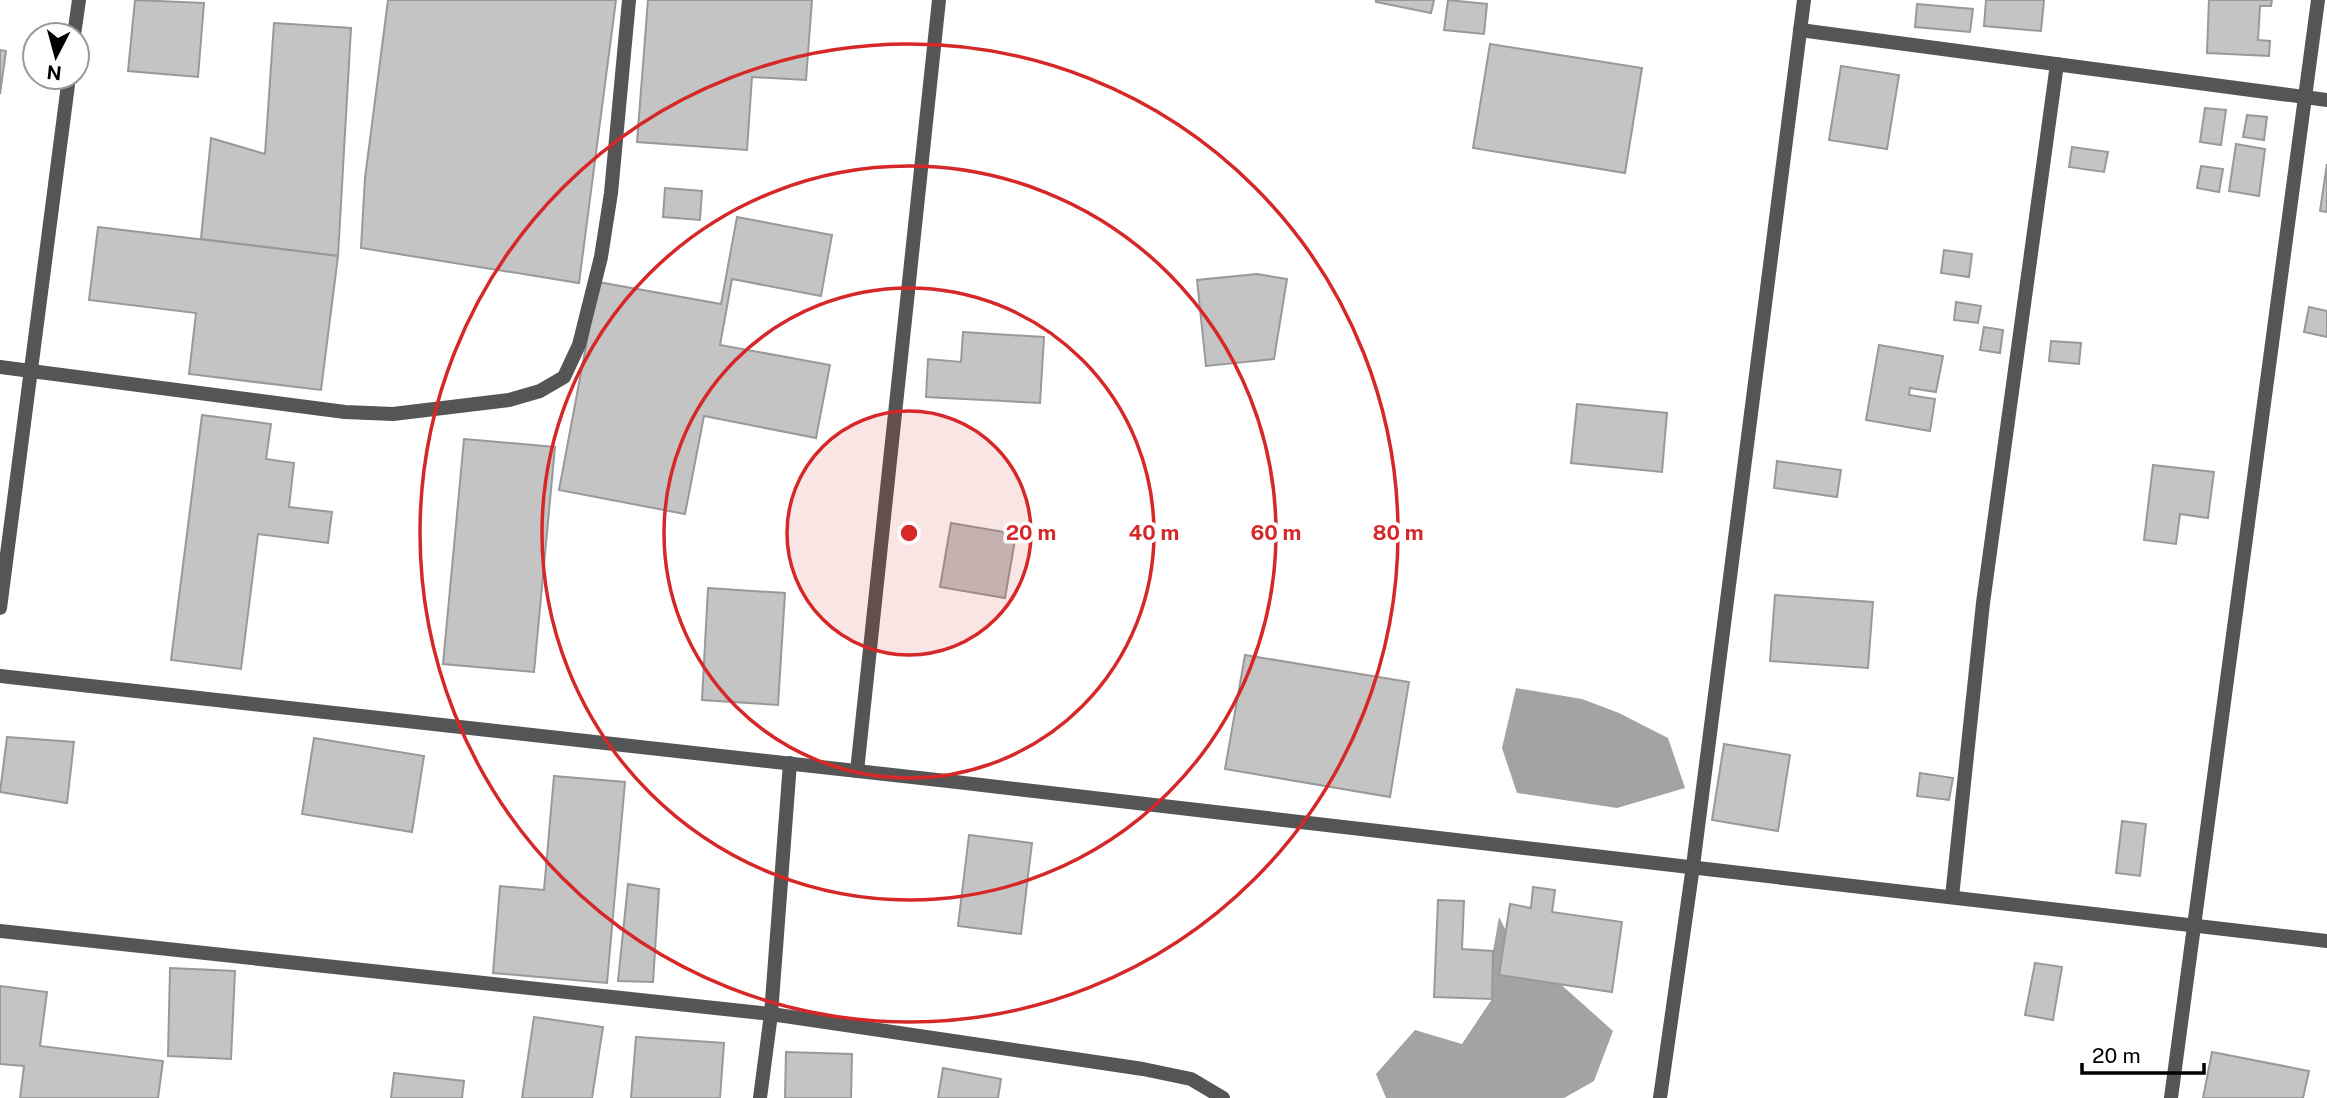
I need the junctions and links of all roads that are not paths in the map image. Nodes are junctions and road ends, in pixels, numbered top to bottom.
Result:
1 (79, 0) edge
2 (629, 0) edge
3 (939, 0) edge
4 (1804, 0) edge
5 (2318, 0) edge
6 (76, 21) edge
7 (1800, 30) junction
8 (2057, 64) junction
9 (67, 91) edge
10 (2305, 97) junction
11 (2327, 100) edge
12 (0, 367) edge
13 (31, 370) junction
14 (0, 608) edge
15 (0, 676) edge
16 (790, 763) junction
17 (857, 771) junction
18 (1693, 866) junction
19 (1952, 897) junction
20 (2195, 926) junction
21 (0, 931) edge
22 (2327, 942) edge
23 (771, 1014) junction
24 (760, 1098) edge
25 (1223, 1098) edge
26 (1660, 1098) edge
27 (2171, 1098) edge

1 - 6 street
2 - 13 street
3 - 17 street
4 - 7 street
5 - 10 street
7 - 8 street
7 - 18 street
8 - 10 street
8 - 19 street
9 - 13 street
10 - 11 street
10 - 20 street
12 - 13 street
13 - 14 street
15 - 16 street
16 - 17 street
16 - 23 street
17 - 18 street
18 - 19 street
18 - 26 street
19 - 20 street
20 - 22 street
20 - 27 street
21 - 23 street
23 - 24 street
23 - 25 street

